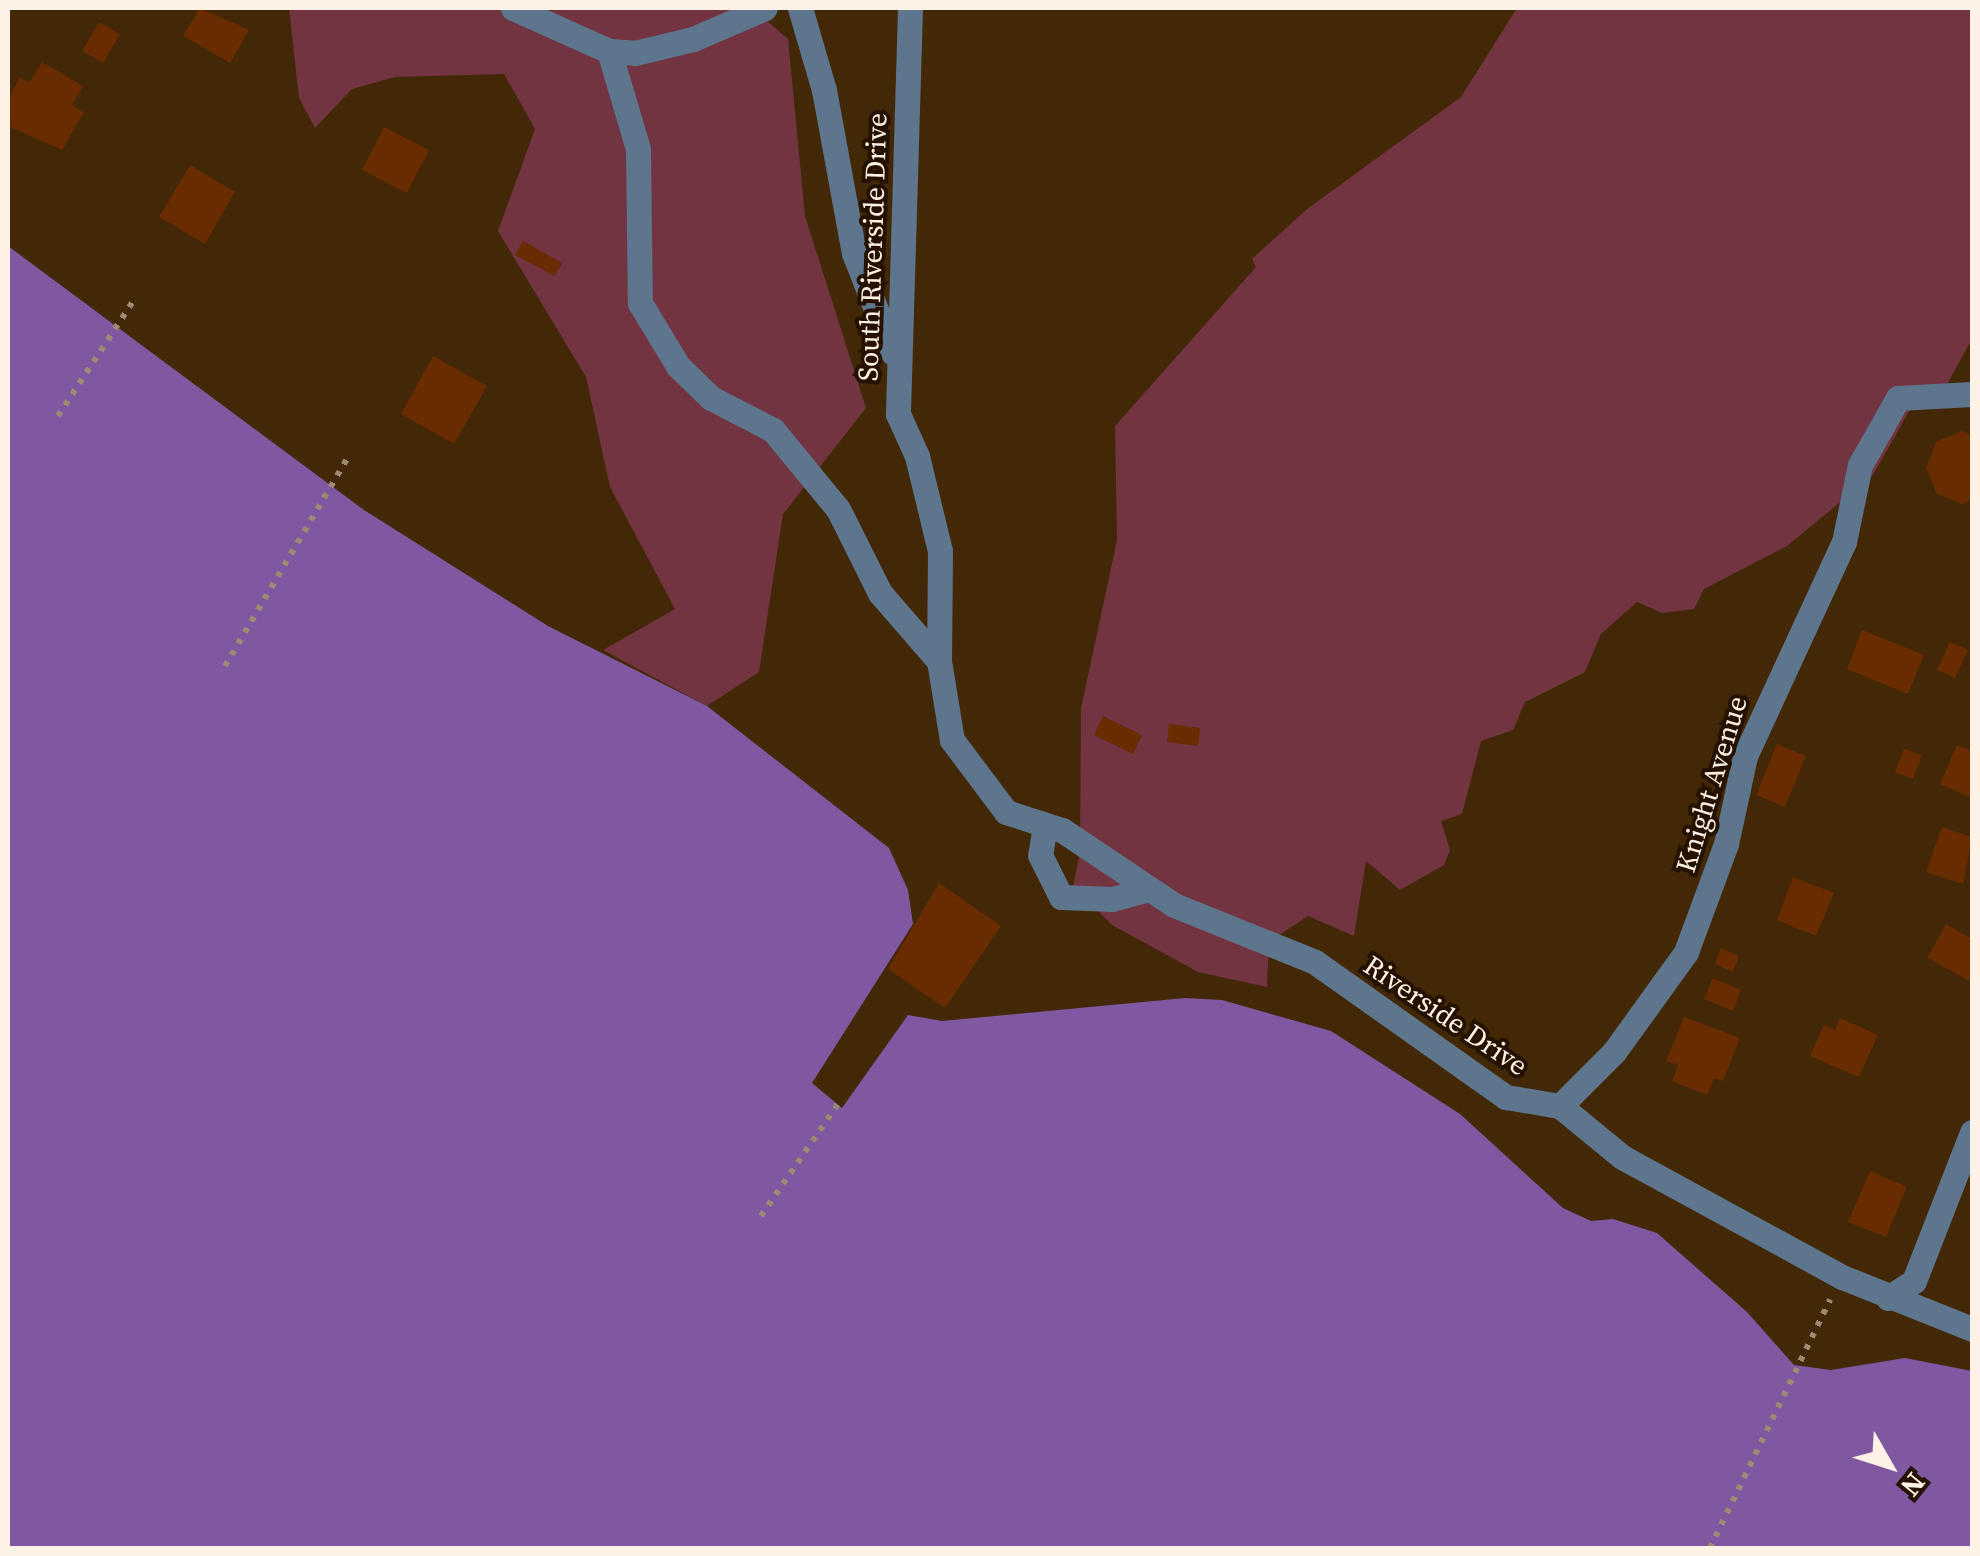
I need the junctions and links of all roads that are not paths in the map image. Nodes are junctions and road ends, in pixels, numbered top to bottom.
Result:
1 (513, 8) edge
2 (765, 8) edge
3 (800, 8) edge
4 (910, 8) edge
5 (609, 51) junction
6 (897, 362) junction
7 (1972, 394) edge
8 (939, 661) junction
9 (1054, 828) junction
10 (1148, 888) junction
11 (1560, 1106) junction
12 (1972, 1132) edge
13 (1888, 1298) junction
14 (1972, 1329) edge

1 - 5 street
2 - 5 street
3 - 6 street
4 - 6 street, South Riverside Drive
5 - 8 street
6 - 8 street, South Riverside Drive
7 - 11 street, Knight Avenue
8 - 9 street, South Riverside Drive
9 - 10 street, Riverside Drive
9 - 10 street
10 - 11 street, Riverside Drive
11 - 13 street
12 - 13 street
13 - 14 street

